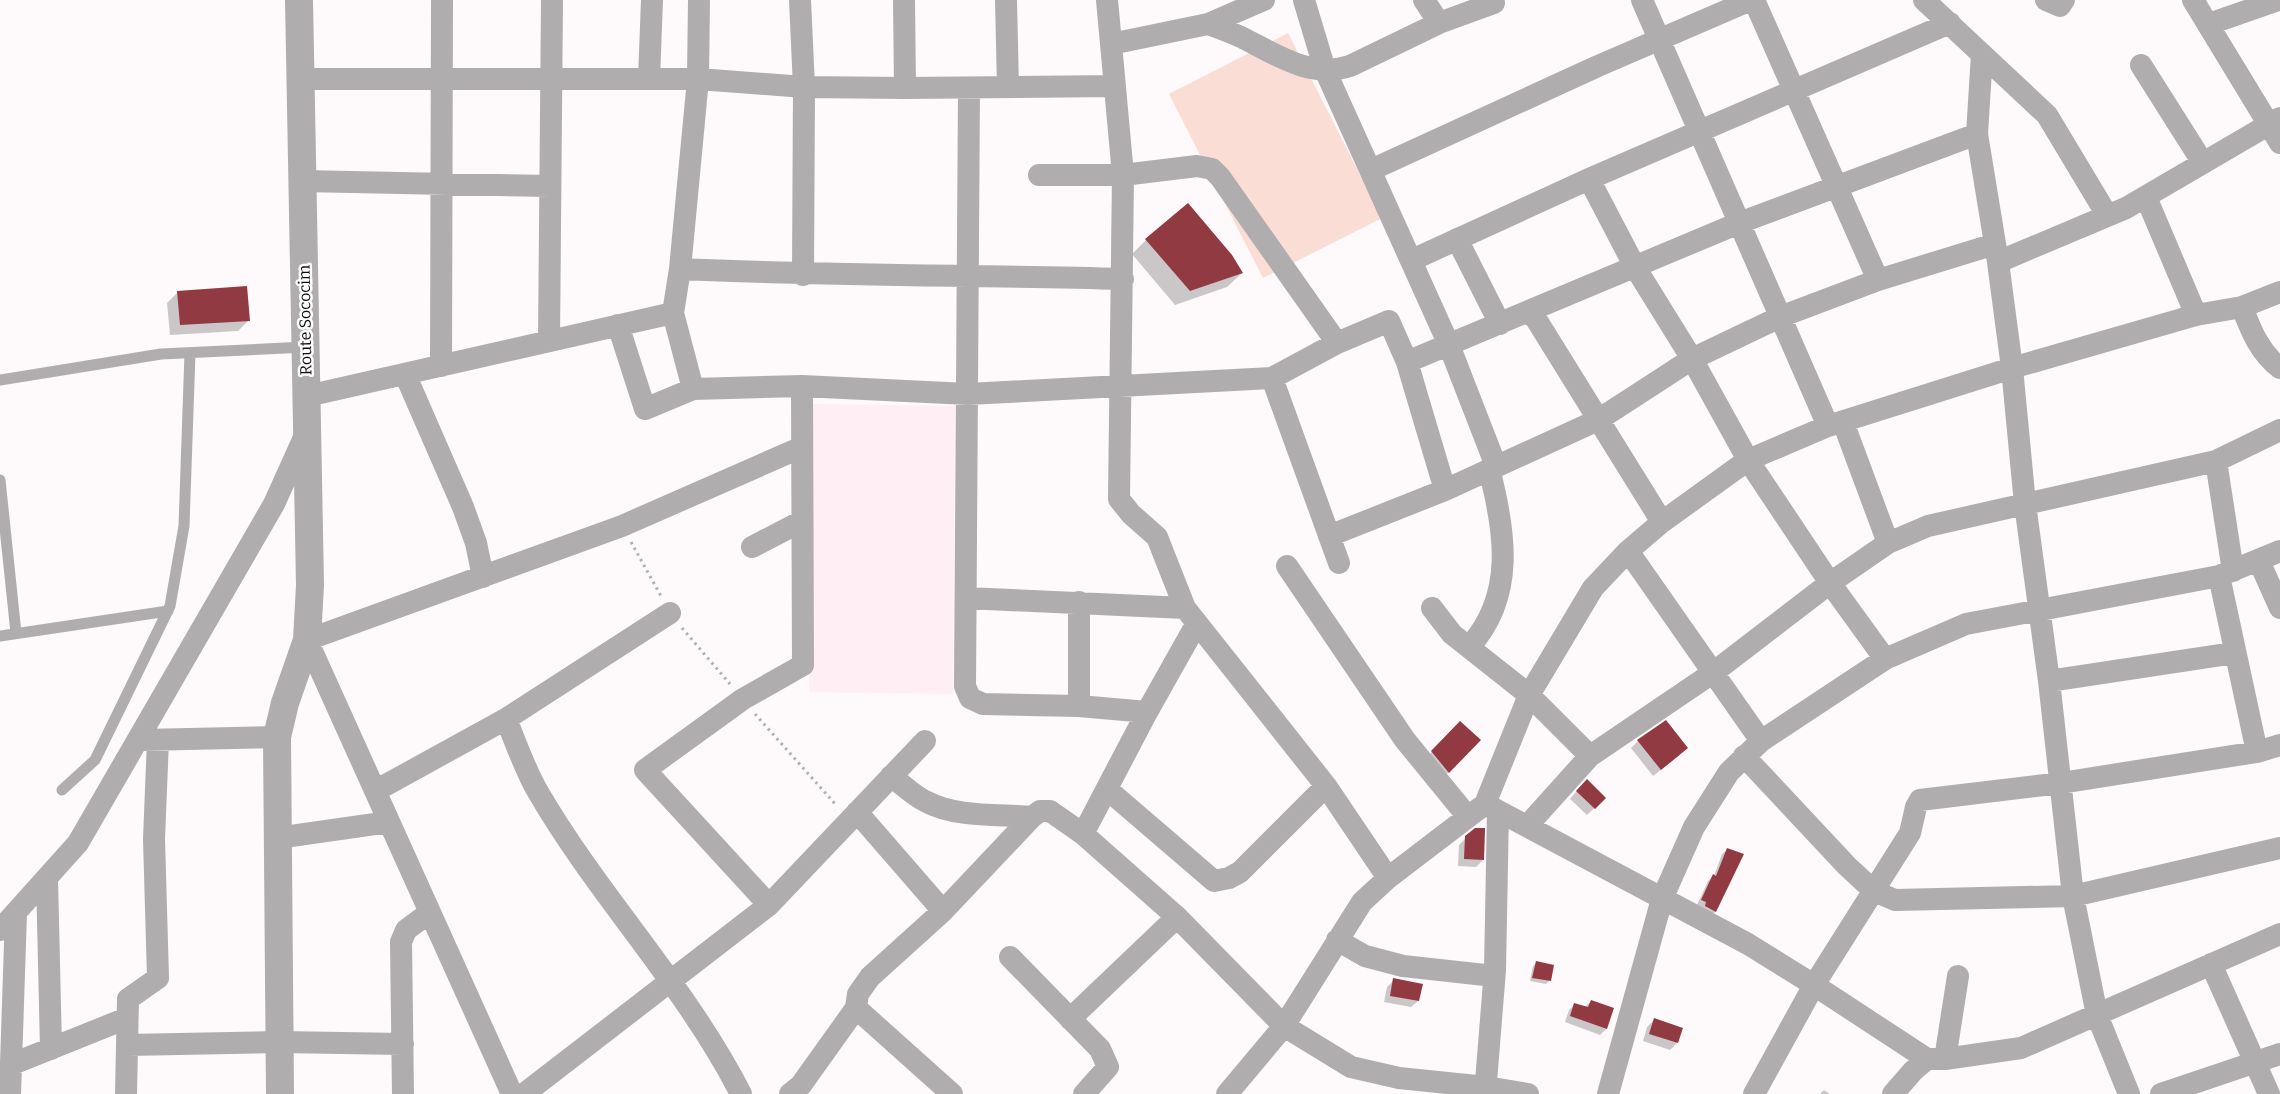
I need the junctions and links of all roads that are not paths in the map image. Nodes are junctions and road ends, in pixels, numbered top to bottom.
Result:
1 (299, 0) edge
2 (442, 0) edge
3 (552, 0) edge
4 (652, 0) edge
5 (699, 0) edge
6 (800, 0) edge
7 (904, 0) edge
8 (1006, 0) edge
9 (1107, 0) edge
10 (1264, 0) edge
11 (1304, 0) edge
12 (1424, 0) edge
13 (1642, 0) edge
14 (1753, 0) edge
15 (1924, 0) edge
16 (2046, 0) edge
17 (2064, 0) edge
18 (2193, 0) edge
19 (2278, 0) edge
20 (1494, 3) dead end
21 (1438, 23) junction
22 (1950, 23) junction
23 (1208, 24) junction
24 (2209, 24) junction
25 (1659, 40) junction
26 (1111, 44) junction
27 (1982, 54) junction
28 (2140, 65) dead end
29 (1325, 70) junction
30 (442, 79) junction
31 (550, 79) junction
32 (649, 79) junction
33 (698, 79) junction
34 (300, 80) junction
35 (1114, 86) junction
36 (804, 87) junction
37 (1008, 87) junction
38 (905, 88) junction
39 (969, 88) junction
40 (1795, 92) junction
41 (2276, 128) edge
42 (1700, 132) junction
43 (1977, 134) junction
44 (2203, 163) junction
45 (1371, 170) junction
46 (1039, 175) dead end
47 (1123, 175) junction
48 (1589, 179) junction
49 (302, 181) junction
50 (441, 184) junction
51 (550, 186) junction
52 (1836, 186) junction
53 (2146, 197) junction
54 (2108, 215) junction
55 (1739, 223) junction
56 (1456, 239) junction
57 (1997, 253) junction
58 (1412, 260) junction
59 (1634, 267) junction
60 (680, 269) junction
61 (803, 275) junction
62 (967, 275) junction
63 (1122, 279) junction
64 (1878, 280) junction
65 (2280, 292) edge
66 (2242, 306) junction
67 (1531, 311) junction
68 (673, 313) junction
69 (2196, 315) junction
70 (1780, 317) junction
71 (1500, 324) junction
72 (618, 325) junction
73 (549, 341) junction
74 (1337, 343) junction
75 (1449, 345) junction
76 (306, 347) junction
77 (190, 353) junction
78 (1692, 359) junction
79 (1407, 362) junction
80 (441, 366) junction
81 (2012, 368) junction
82 (2280, 368) edge
83 (405, 374) junction
84 (1272, 378) junction
85 (0, 380) edge
86 (802, 386) junction
87 (1120, 387) junction
88 (693, 389) junction
89 (968, 394) junction
90 (307, 396) junction
91 (1598, 420) junction
92 (1835, 424) junction
93 (308, 430) junction
94 (2280, 430) edge
95 (802, 447) junction
96 (1748, 460) junction
97 (2216, 461) junction
98 (1492, 468) junction
99 (0, 480) edge
100 (1445, 490) junction
101 (2025, 504) junction
102 (802, 522) junction
103 (1662, 522) junction
104 (1329, 536) junction
105 (1888, 543) junction
106 (752, 547) dead end
107 (1628, 551) junction
108 (2280, 551) edge
109 (2259, 561) junction
110 (1339, 563) dead end
111 (1286, 566) dead end
112 (2226, 574) junction
113 (483, 577) junction
114 (1830, 583) junction
115 (966, 598) junction
116 (1079, 602) junction
117 (1432, 608) dead end
118 (2280, 608) edge
119 (168, 611) junction
120 (2040, 611) junction
121 (670, 612) road end
122 (1191, 615) junction
123 (16, 633) junction
124 (0, 636) edge
125 (307, 640) junction
126 (1469, 647) junction
127 (2234, 654) junction
128 (1885, 659) junction
129 (1714, 672) junction
130 (2049, 681) junction
131 (1529, 695) junction
132 (1079, 706) junction
133 (1147, 712) junction
134 (506, 719) junction
135 (277, 736) junction
136 (147, 740) junction
137 (1762, 740) junction
138 (925, 741) dead end
139 (2280, 745) edge
140 (2257, 752) junction
141 (1590, 756) junction
142 (1744, 756) junction
143 (891, 776) junction
144 (2061, 783) junction
145 (1326, 786) junction
146 (62, 790) dead end
147 (1108, 790) junction
148 (375, 791) junction
149 (1484, 810) junction
150 (853, 816) junction
151 (1032, 816) junction
152 (389, 822) junction
153 (1528, 825) junction
154 (1083, 834) junction
155 (277, 838) junction
156 (2280, 848) edge
157 (47, 878) junction
158 (1388, 878) junction
159 (1874, 892) junction
160 (2074, 896) junction
161 (1662, 899) junction
162 (769, 905) junction
163 (943, 911) junction
164 (16, 913) junction
165 (429, 913) junction
166 (1177, 917) junction
167 (0, 930) edge
168 (2280, 934) edge
169 (1337, 940) junction
170 (1010, 957) dead end
171 (2211, 964) junction
172 (1494, 976) junction
173 (1958, 976) dead end
174 (670, 981) junction
175 (1814, 985) junction
176 (856, 1008) junction
177 (2097, 1015) junction
178 (127, 1018) junction
179 (1070, 1019) junction
180 (1284, 1026) junction
181 (280, 1042) junction
182 (403, 1044) junction
183 (127, 1045) junction
184 (51, 1049) junction
185 (2280, 1054) edge
186 (1936, 1060) junction
187 (2255, 1062) junction
188 (10, 1065) junction
189 (1397, 1086) edge
190 (1486, 1090) edge
191 (10, 1094) edge
192 (126, 1094) edge
193 (280, 1094) edge
194 (403, 1094) edge
195 (512, 1094) edge
196 (524, 1094) edge
197 (741, 1094) edge
198 (790, 1094) edge
199 (952, 1094) edge
200 (1084, 1094) edge
201 (1228, 1094) edge
202 (1528, 1094) edge
203 (1608, 1094) edge
204 (1754, 1094) edge
205 (1893, 1094) edge
206 (2129, 1094) edge
207 (2161, 1094) edge
208 (2269, 1094) edge

1 - 34 street, Route Sococim
2 - 30 street
3 - 31 street
4 - 32 street
5 - 33 street
6 - 36 street
7 - 38 street
8 - 37 street
9 - 26 street
10 - 23 street
11 - 29 street
12 - 21 street
13 - 25 street
14 - 25 street
14 - 40 street
15 - 22 street
16 - 17 street
18 - 24 street
19 - 24 street
20 - 21 street
21 - 29 street
22 - 27 street
22 - 40 street
23 - 26 street
23 - 29 street
24 - 41 street
25 - 42 street
25 - 45 street
26 - 35 street
27 - 43 street
27 - 54 street
28 - 44 street
29 - 45 street
30 - 31 street
30 - 34 street
30 - 50 street
31 - 32 street
31 - 51 street
32 - 33 street
33 - 36 street
33 - 60 street
34 - 49 street, Route Sococim
35 - 37 street
35 - 47 street
36 - 38 street
36 - 61 street
37 - 39 street
38 - 39 street
39 - 62 street
40 - 42 street
40 - 52 street
41 - 44 street
42 - 48 street
42 - 55 street
43 - 52 street
43 - 57 street
44 - 53 street
45 - 58 street
46 - 47 street
47 - 63 street
47 - 74 street
48 - 56 street
48 - 59 street
49 - 50 street
49 - 76 street, Route Sococim
50 - 51 street
50 - 80 street
51 - 73 street
52 - 55 street
52 - 64 street
53 - 54 street
53 - 69 street
54 - 57 street
55 - 59 street
55 - 70 street
56 - 58 street
56 - 71 street
57 - 64 street
57 - 81 street
58 - 75 street
59 - 67 street
59 - 78 street
60 - 61 street
60 - 68 street
61 - 62 street
62 - 63 street
62 - 89 street
63 - 87 street
64 - 70 street
65 - 66 street
66 - 69 street
66 - 82 street
67 - 71 street
67 - 91 street
68 - 72 street
68 - 88 street
69 - 81 street
70 - 78 street
70 - 92 street
71 - 75 street
72 - 73 street
72 - 88 street
73 - 80 street
74 - 79 street
74 - 84 street
75 - 79 street
75 - 98 street
76 - 77 lane
76 - 90 street, Route Sococim
77 - 85 lane
77 - 119 lane
78 - 91 street
78 - 96 street
79 - 100 street
80 - 83 street
81 - 92 street
81 - 101 street
83 - 90 street
83 - 113 street
84 - 87 street
84 - 104 street
86 - 88 street
86 - 89 street
86 - 95 street
87 - 89 street
87 - 122 street
89 - 115 street
90 - 93 street, Route Sococim
91 - 98 street
91 - 103 street
92 - 96 street
92 - 105 street
93 - 125 street, Route Sococim
93 - 136 street
94 - 97 street
95 - 102 street
95 - 113 street
96 - 103 street
96 - 114 street
97 - 101 street
97 - 112 street
98 - 100 street
98 - 126 street
99 - 123 lane
100 - 104 street
101 - 105 street
101 - 120 street
102 - 106 street
102 - 162 street
103 - 107 street
104 - 110 street
105 - 114 street
107 - 129 street
107 - 131 street
108 - 109 street
109 - 112 street
109 - 118 street
111 - 149 street
112 - 120 street
112 - 127 street
113 - 125 street
114 - 128 street
114 - 129 street
115 - 116 street
115 - 132 street
116 - 122 street
116 - 132 street
117 - 126 street
119 - 123 lane
119 - 146 lane
120 - 128 street
120 - 130 street
121 - 134 street
122 - 133 street
122 - 145 street
123 - 124 lane
125 - 135 street, Route Sococim
125 - 148 street
126 - 131 street
127 - 130 street
127 - 140 street
128 - 137 street
129 - 137 street
129 - 141 street
130 - 144 street
131 - 141 street
131 - 149 street
132 - 133 street
133 - 147 street
134 - 148 street
134 - 174 street
135 - 136 street
135 - 155 street, Route Sococim
136 - 157 street
136 - 178 street
137 - 142 street
138 - 143 street
139 - 140 street
140 - 144 street
141 - 153 street
142 - 159 street
142 - 161 street
143 - 150 street
143 - 151 street
144 - 159 street
144 - 160 street
145 - 147 street
145 - 158 street
147 - 154 street
148 - 152 street
149 - 153 street
149 - 158 street
149 - 172 street
150 - 162 street
150 - 163 street
151 - 154 street
151 - 163 street
152 - 155 street
152 - 165 street
153 - 161 street
154 - 166 street
155 - 181 street, Route Sococim
156 - 160 street
157 - 164 street
157 - 184 street
158 - 169 street
159 - 160 street
159 - 175 street
160 - 177 street
161 - 175 street
161 - 203 street
162 - 174 street
163 - 176 street
164 - 167 street
164 - 188 street
165 - 182 street
165 - 195 street
166 - 179 street
166 - 180 street
168 - 171 street
169 - 172 street
169 - 180 street
170 - 179 street
171 - 177 street
171 - 187 street
172 - 190 street
173 - 186 street
174 - 196 street
174 - 197 street
175 - 186 street
175 - 204 street
176 - 198 street
176 - 199 street
177 - 186 street
177 - 206 street
178 - 183 street
178 - 184 street
179 - 200 street
180 - 189 street
180 - 201 street
181 - 182 street
181 - 183 street
181 - 193 street, Route Sococim
182 - 194 street
183 - 192 street
184 - 188 street
185 - 187 street
186 - 205 street
187 - 207 street
187 - 208 street
188 - 191 street
189 - 190 street
190 - 202 street

